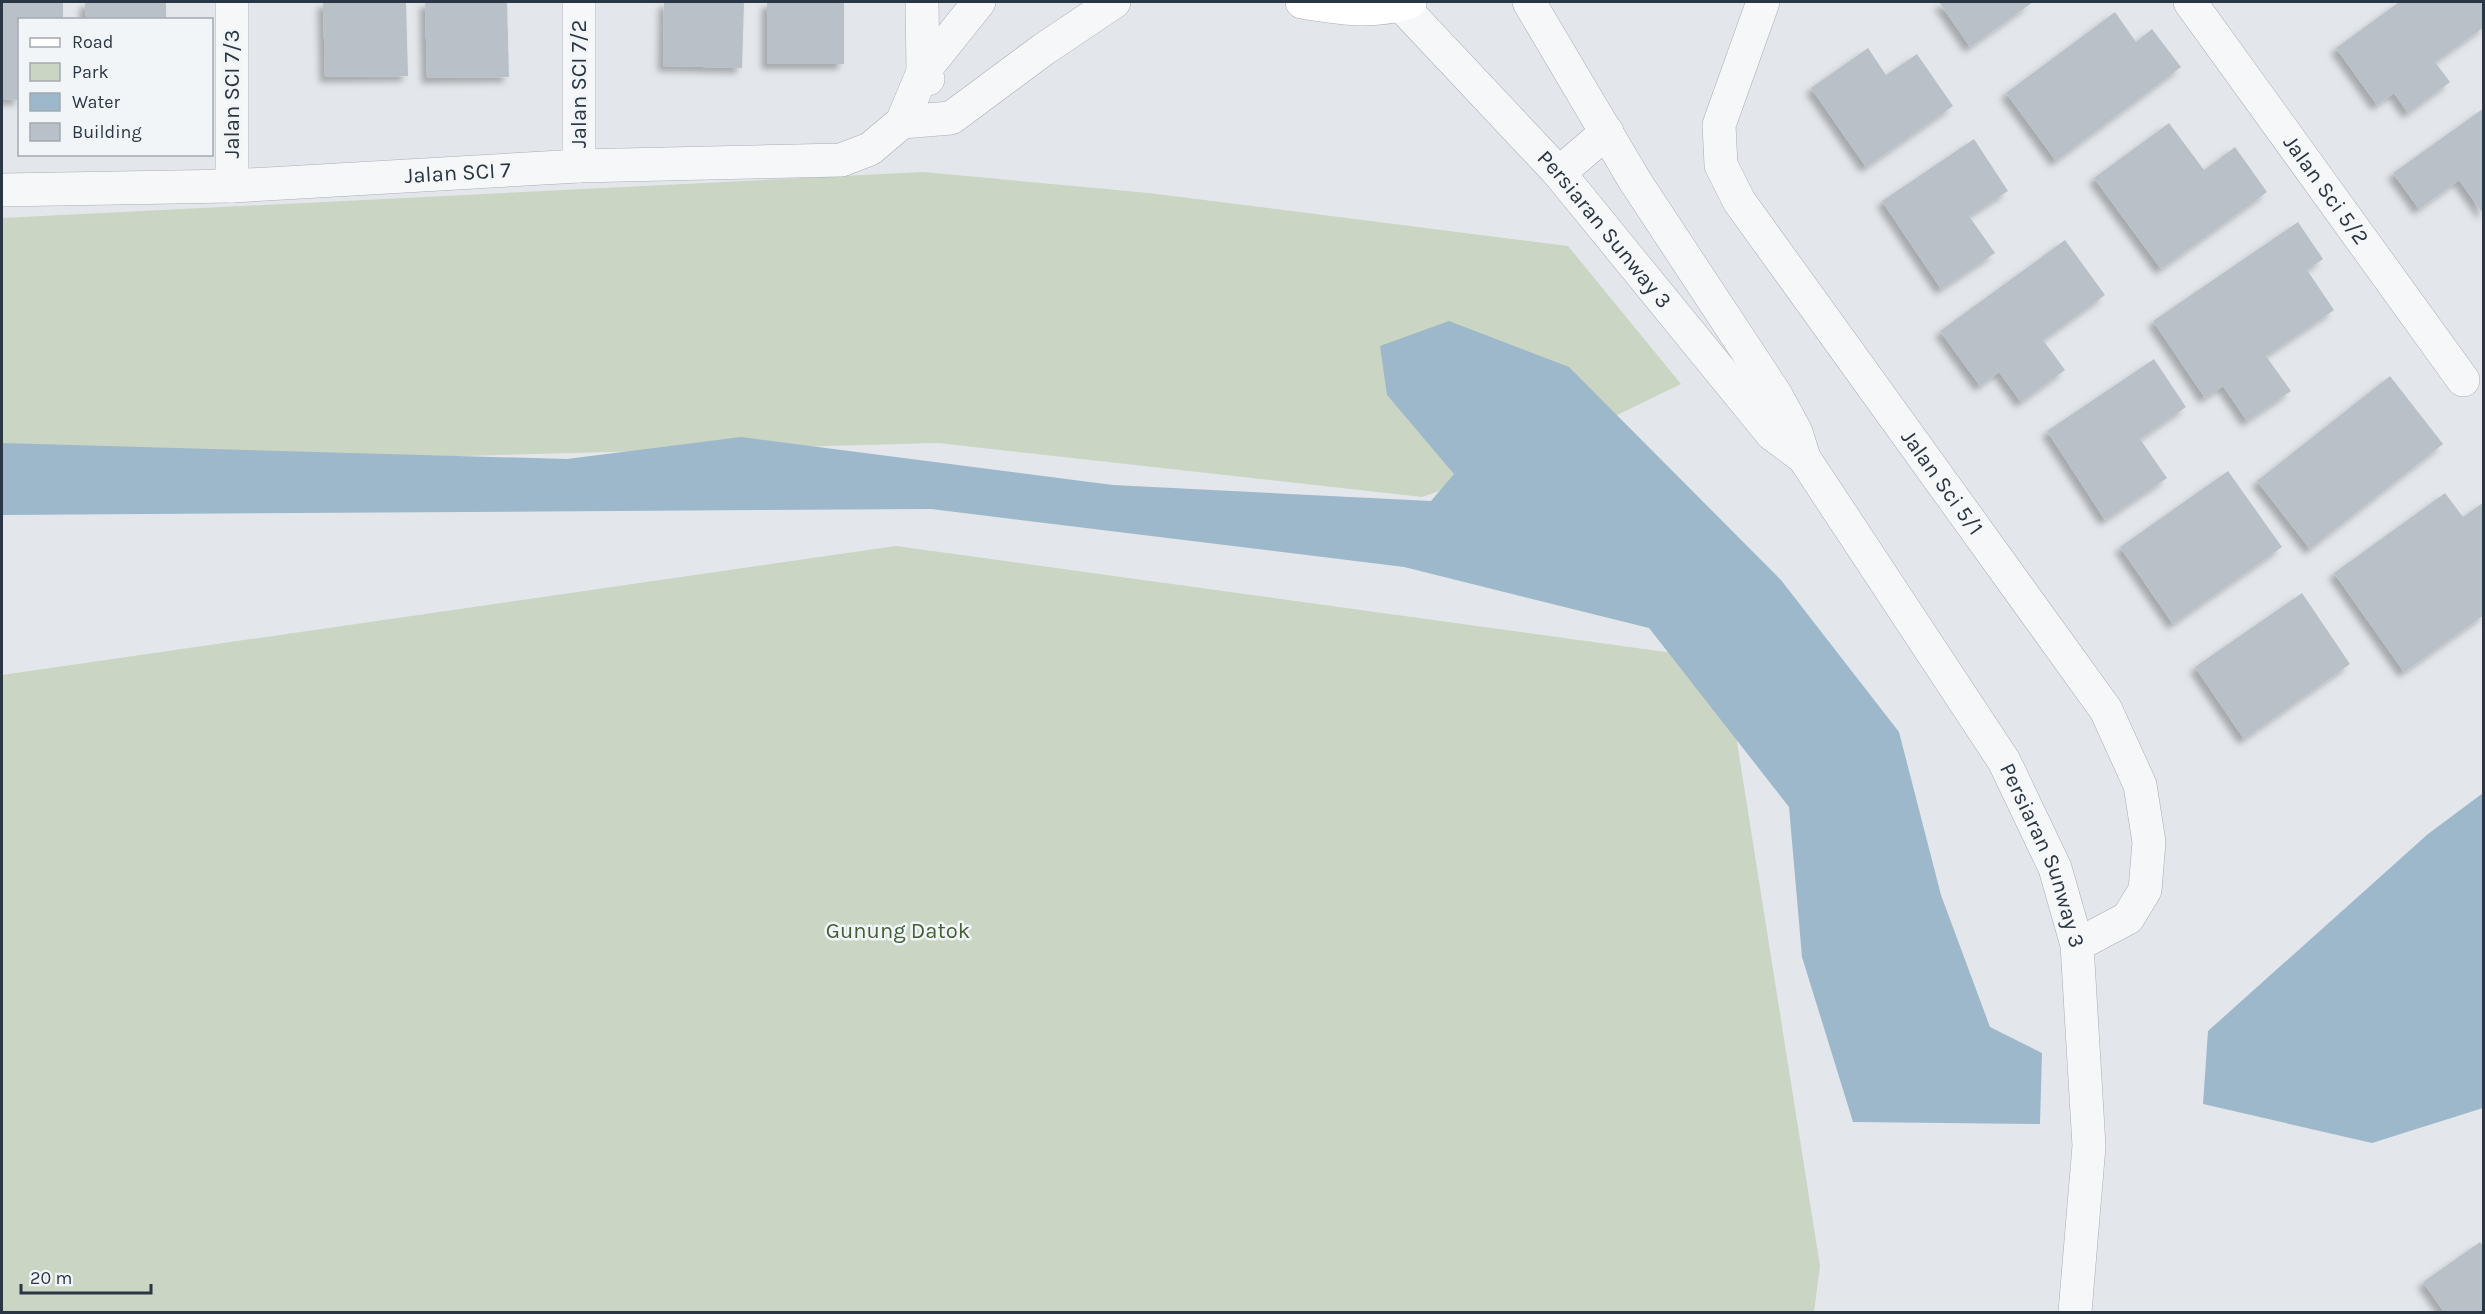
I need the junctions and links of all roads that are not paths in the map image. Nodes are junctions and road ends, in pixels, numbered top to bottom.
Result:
1 (232, 2) edge
2 (579, 2) edge
3 (922, 2) edge
4 (979, 2) edge
5 (1114, 2) edge
6 (1302, 2) edge
7 (1529, 2) edge
8 (1763, 2) edge
9 (2190, 2) edge
10 (1406, 3) edge
11 (923, 72) junction
12 (951, 118) junction
13 (902, 122) junction
14 (1607, 132) junction
15 (579, 166) junction
16 (1559, 173) junction
17 (232, 186) junction
18 (2, 189) edge
19 (2463, 380) dead end
20 (1804, 458) junction
21 (2077, 945) junction
22 (2075, 1312) edge

1 - 17 street, Jalan SCI 7/3
2 - 15 street, Jalan SCI 7/2
3 - 11 street
4 - 11 street
5 - 12 street
6 - 10 main road
7 - 14 street, Persiaran Sunway 3
8 - 21 street, Jalan Sci 5/1
9 - 19 street, Jalan Sci 5/2
10 - 16 street, Persiaran Sunway 3
11 - 12 street
11 - 13 street
12 - 13 street
13 - 15 street, Jalan SCI 7
14 - 16 street
14 - 20 street, Persiaran Sunway 3
15 - 17 street, Jalan SCI 7
16 - 20 street, Persiaran Sunway 3
17 - 18 street, Jalan SCI 7
20 - 21 street, Persiaran Sunway 3
21 - 22 street, Persiaran Sunway 3

